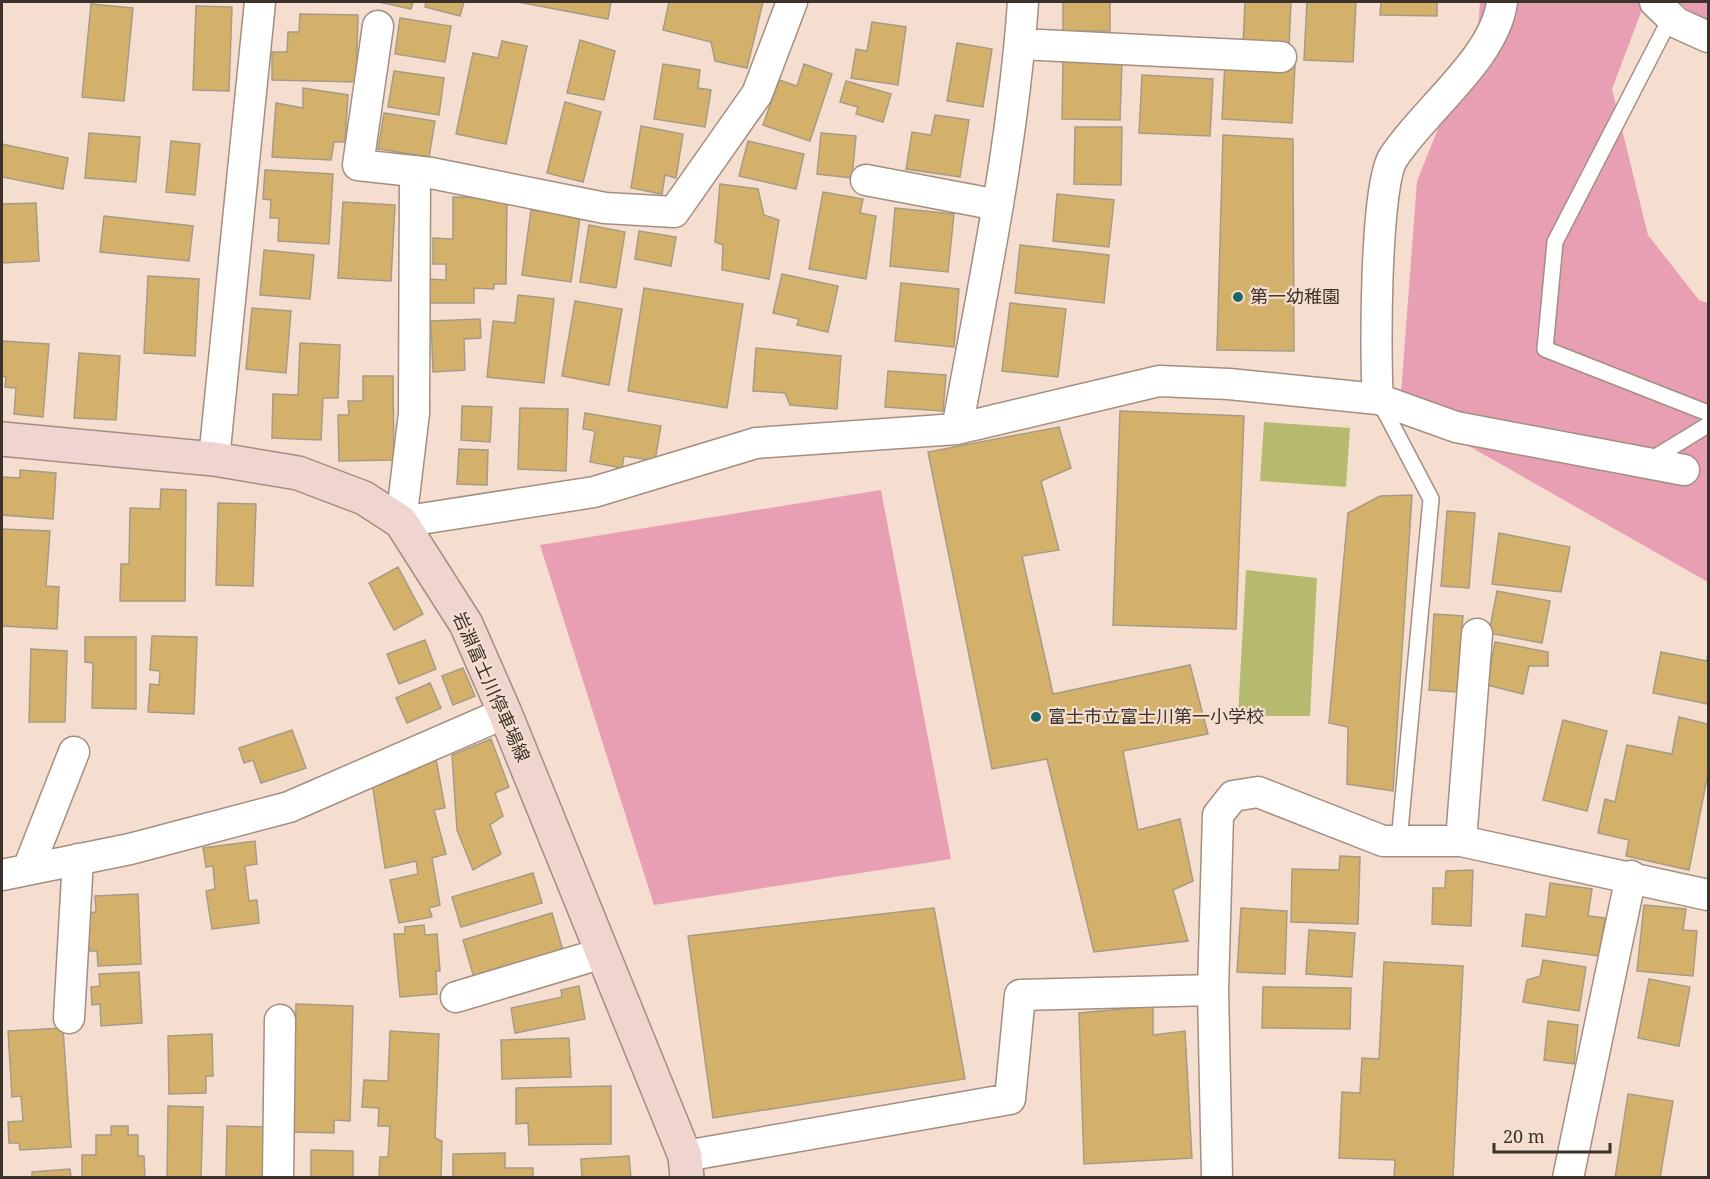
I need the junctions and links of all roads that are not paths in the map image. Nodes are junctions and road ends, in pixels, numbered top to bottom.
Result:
1 (260, 2) edge
2 (792, 2) edge
3 (1023, 2) edge
4 (1502, 2) edge
5 (1663, 9) edge
6 (378, 26) dead end
7 (1708, 38) edge
8 (1020, 44) junction
9 (1281, 57) dead end
10 (415, 171) junction
11 (866, 180) dead end
12 (998, 205) junction
13 (1378, 399) junction
14 (1708, 413) edge
15 (1708, 425) edge
16 (957, 429) junction
17 (2, 439) edge
18 (214, 459) junction
19 (1646, 463) junction
20 (1684, 470) dead end
21 (401, 522) junction
22 (1478, 634) dead end
23 (506, 713) junction
24 (74, 752) dead end
25 (1399, 841) junction
26 (1461, 841) junction
27 (78, 859) junction
28 (15, 872) edge
29 (1631, 876) junction
30 (1708, 895) edge
31 (603, 953) junction
32 (1213, 990) junction
33 (456, 997) dead end
34 (69, 1018) dead end
35 (280, 1020) dead end
36 (686, 1167) edge
37 (278, 1178) edge
38 (1217, 1178) edge
39 (1568, 1178) edge

1 - 18 street
2 - 10 street
3 - 8 street
4 - 13 street
5 - 7 street
5 - 14 lane
6 - 10 street
8 - 9 street
8 - 12 street
10 - 21 street
11 - 12 street
12 - 16 street
13 - 16 street
13 - 19 street
13 - 25 lane
15 - 19 lane
16 - 21 street
17 - 18 main road, 岩淵富士川停車場線
18 - 21 main road, 岩淵富士川停車場線
19 - 20 street
21 - 23 main road, 岩淵富士川停車場線
22 - 26 street
23 - 27 street
23 - 31 main road, 岩淵富士川停車場線
24 - 28 street
25 - 26 street
25 - 32 street
26 - 29 street
27 - 28 street
27 - 34 street
29 - 30 street
29 - 39 street
31 - 33 street
31 - 36 main road, 岩淵富士川停車場線
32 - 36 street
32 - 38 street
35 - 37 street

